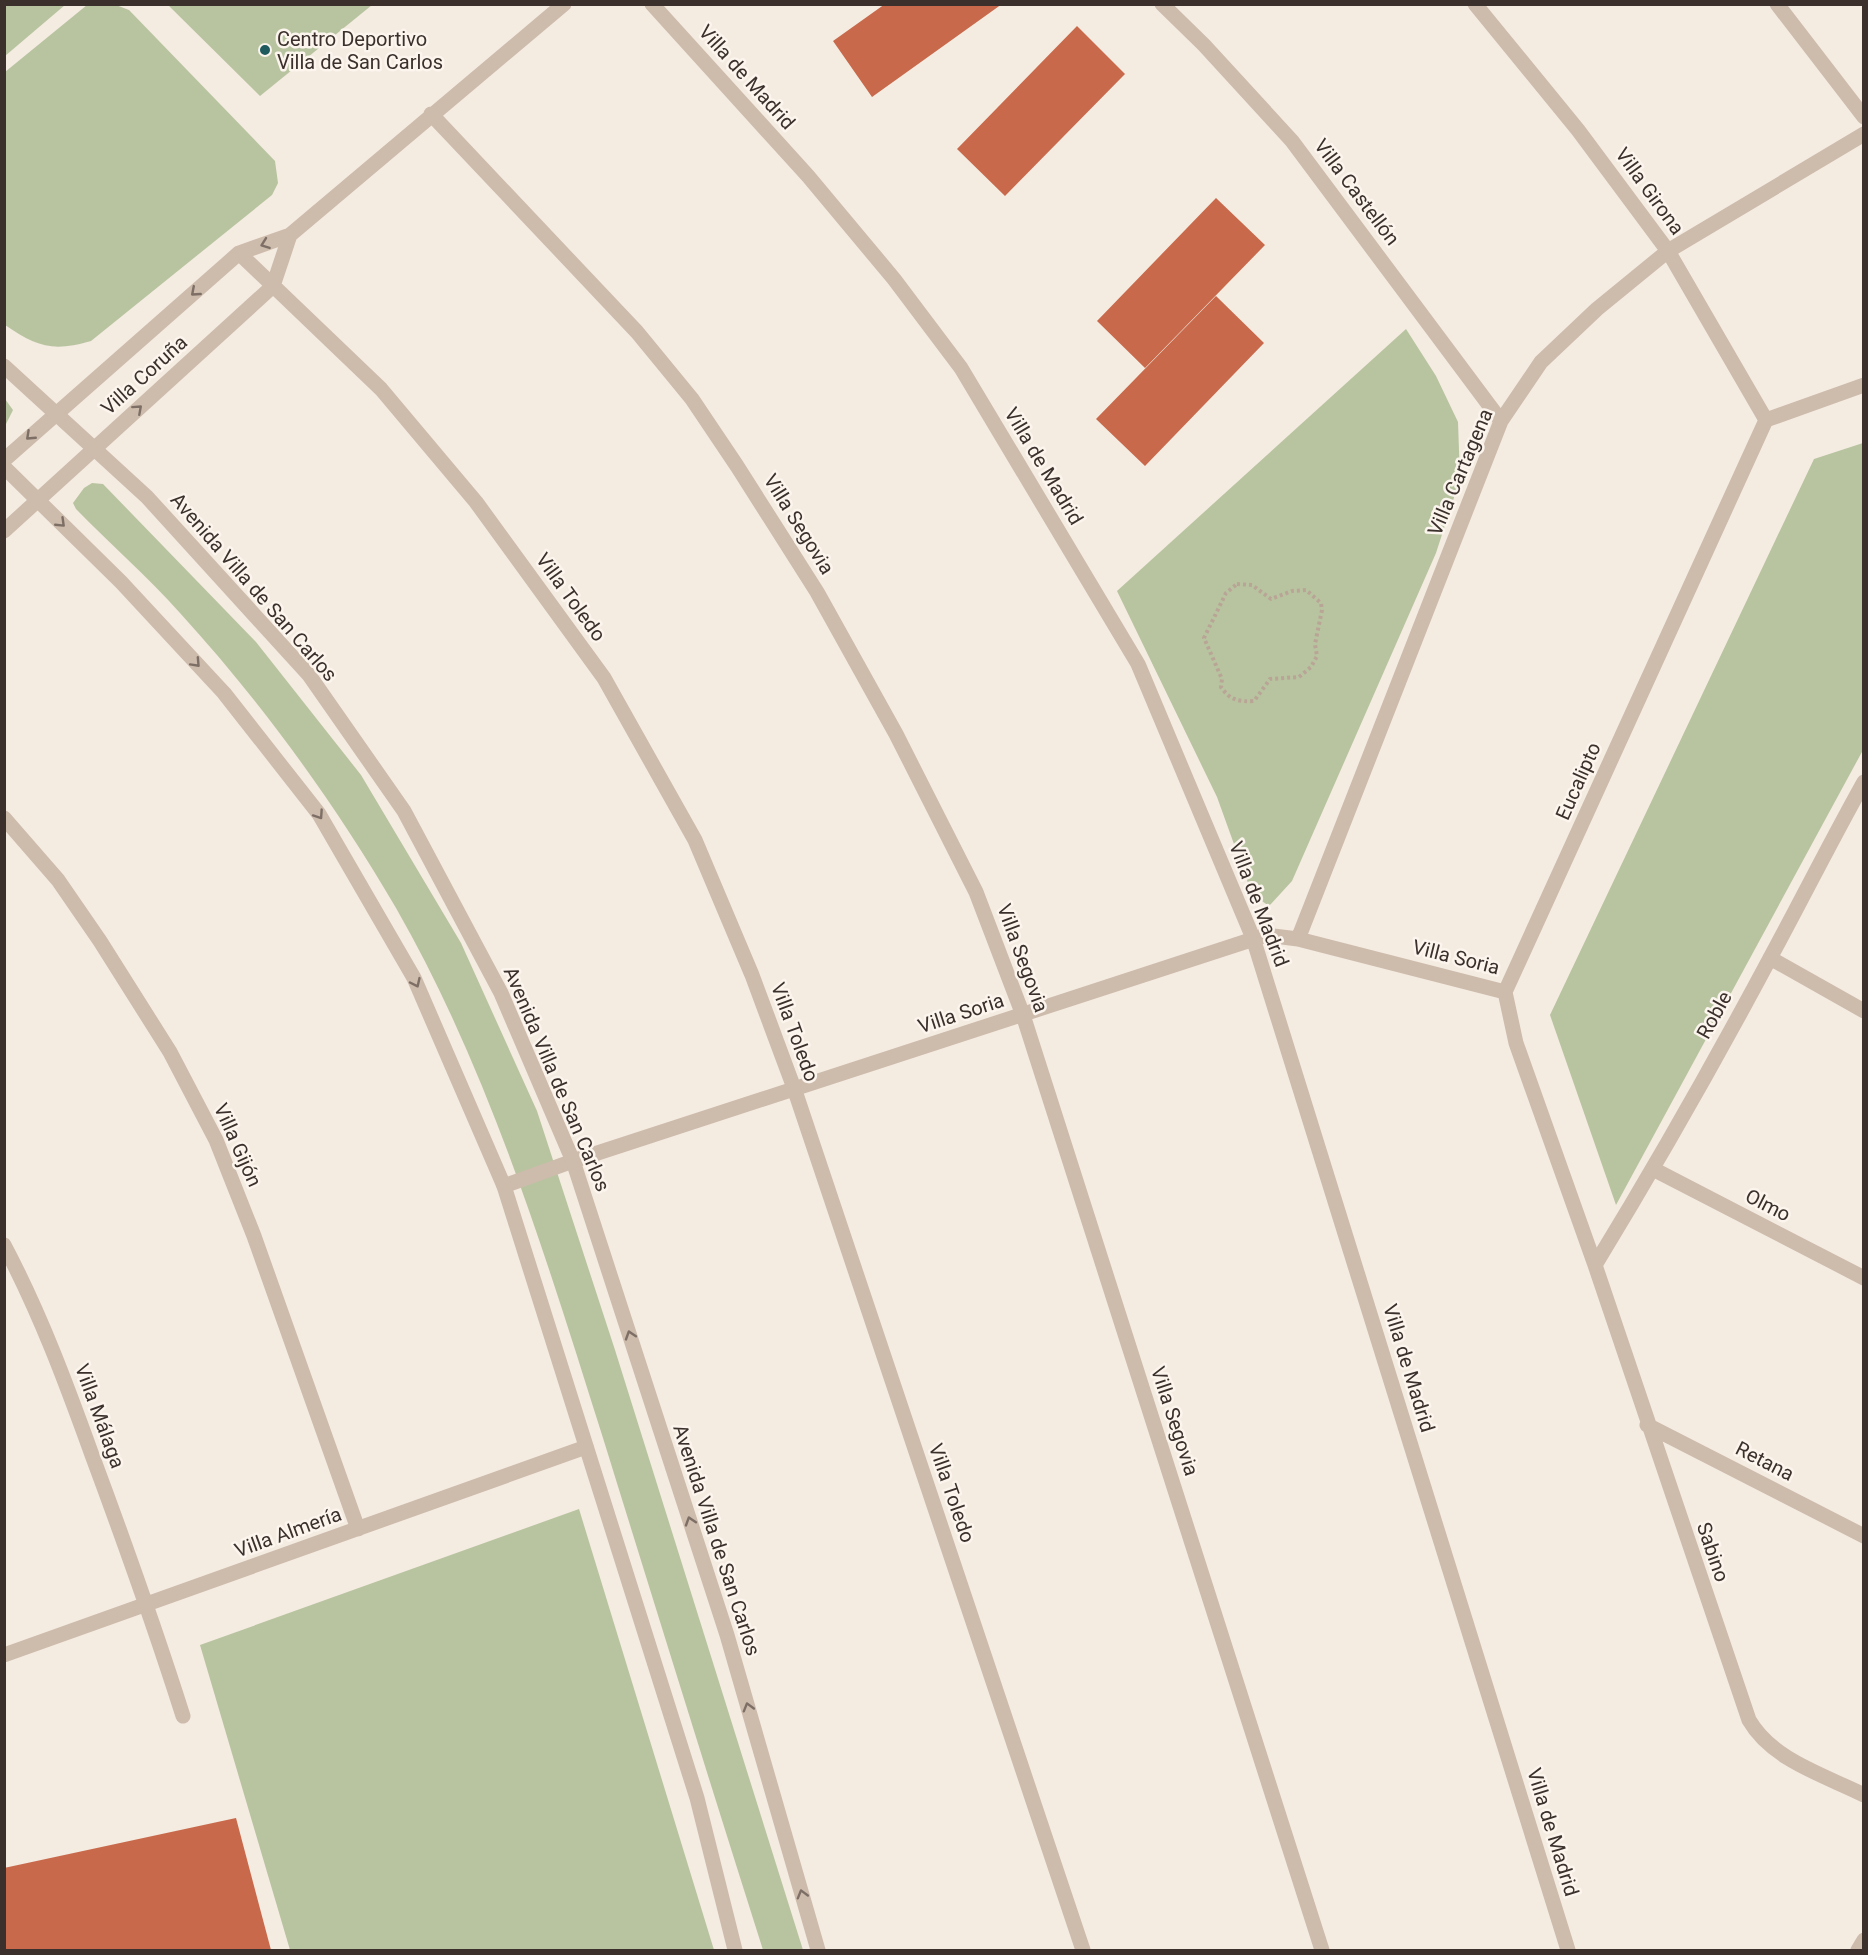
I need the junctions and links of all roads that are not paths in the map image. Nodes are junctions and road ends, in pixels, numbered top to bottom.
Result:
1 (564, 4) edge
2 (651, 4) edge
3 (1162, 4) edge
4 (1475, 4) edge
5 (1777, 4) edge
6 (431, 114) junction
7 (1863, 117) edge
8 (1863, 134) edge
9 (290, 235) junction
10 (1668, 251) junction
11 (240, 253) junction
12 (273, 286) junction
13 (4, 366) edge
14 (1863, 385) edge
15 (56, 412) junction
16 (1766, 420) junction
17 (1501, 421) junction
18 (95, 448) junction
19 (4, 460) edge
20 (4, 467) edge
21 (36, 500) junction
22 (4, 531) edge
23 (1863, 782) edge
24 (4, 818) edge
25 (1253, 938) junction
26 (1298, 939) junction
27 (1770, 958) junction
28 (1505, 992) junction
29 (1863, 1011) edge
30 (1023, 1015) junction
31 (794, 1089) junction
32 (573, 1161) junction
33 (1653, 1169) junction
34 (504, 1186) junction
35 (4, 1245) edge
36 (1595, 1265) junction
37 (1863, 1278) edge
38 (1647, 1425) junction
39 (586, 1447) junction
40 (358, 1529) junction
41 (1863, 1536) edge
42 (148, 1606) junction
43 (4, 1655) edge
44 (183, 1716) dead end
45 (1863, 1795) edge
46 (1863, 1940) edge
47 (735, 1950) edge
48 (818, 1950) edge
49 (1083, 1950) edge
50 (1322, 1950) edge
51 (1568, 1950) edge
52 (1858, 1950) edge

1 - 6 street, Villa Coruña
2 - 25 street, Villa de Madrid
3 - 17 street, Villa Castellón
4 - 10 street, Villa Girona
5 - 7 street
6 - 9 street, Villa Coruña
6 - 30 street, Villa Segovia
8 - 10 street, Villa Cartagena
9 -> 11 street, Villa Coruña
9 - 12 street, Villa Coruña
10 - 16 street, Villa Girona
10 - 17 street, Villa Cartagena
11 - 12 street, Villa Toledo
11 -> 15 street, Villa Coruña
18 -> 12 street, Villa Coruña
12 - 31 street, Villa Toledo
13 - 15 street, Avenida Villa de San Carlos
14 - 16 street
15 - 18 street, Avenida Villa de San Carlos
15 -> 19 street, Villa Coruña
16 - 28 street, Eucalipto
17 - 26 street, Villa Cartagena
18 - 21 street, Villa Coruña
18 - 32 street, Avenida Villa de San Carlos
20 - 21 street
21 - 22 street, Villa Coruña
21 -> 34 street
23 - 27 street, Roble
24 - 40 street, Villa Gijón
25 - 26 street, Villa Soria
25 - 30 street, Villa Soria
25 - 51 street, Villa de Madrid
26 - 28 street, Villa Soria
27 - 29 street
27 - 33 street, Roble
28 - 36 street
30 - 31 street, Villa Soria
30 - 50 street, Villa Segovia
31 - 32 street, Villa Soria
31 - 49 street, Villa Toledo
32 - 34 street, Villa Soria
48 -> 32 street, Avenida Villa de San Carlos
33 - 36 street, Roble
33 - 37 street, Olmo
34 - 39 street
35 - 42 street, Villa Málaga
36 - 38 street, Sabino
38 - 41 street, Retana
38 - 45 street, Sabino
39 - 40 street, Villa Almería
39 - 47 street
40 - 42 street, Villa Almería
42 - 43 street, Villa Almería
42 - 44 street, Villa Málaga
46 - 52 street

